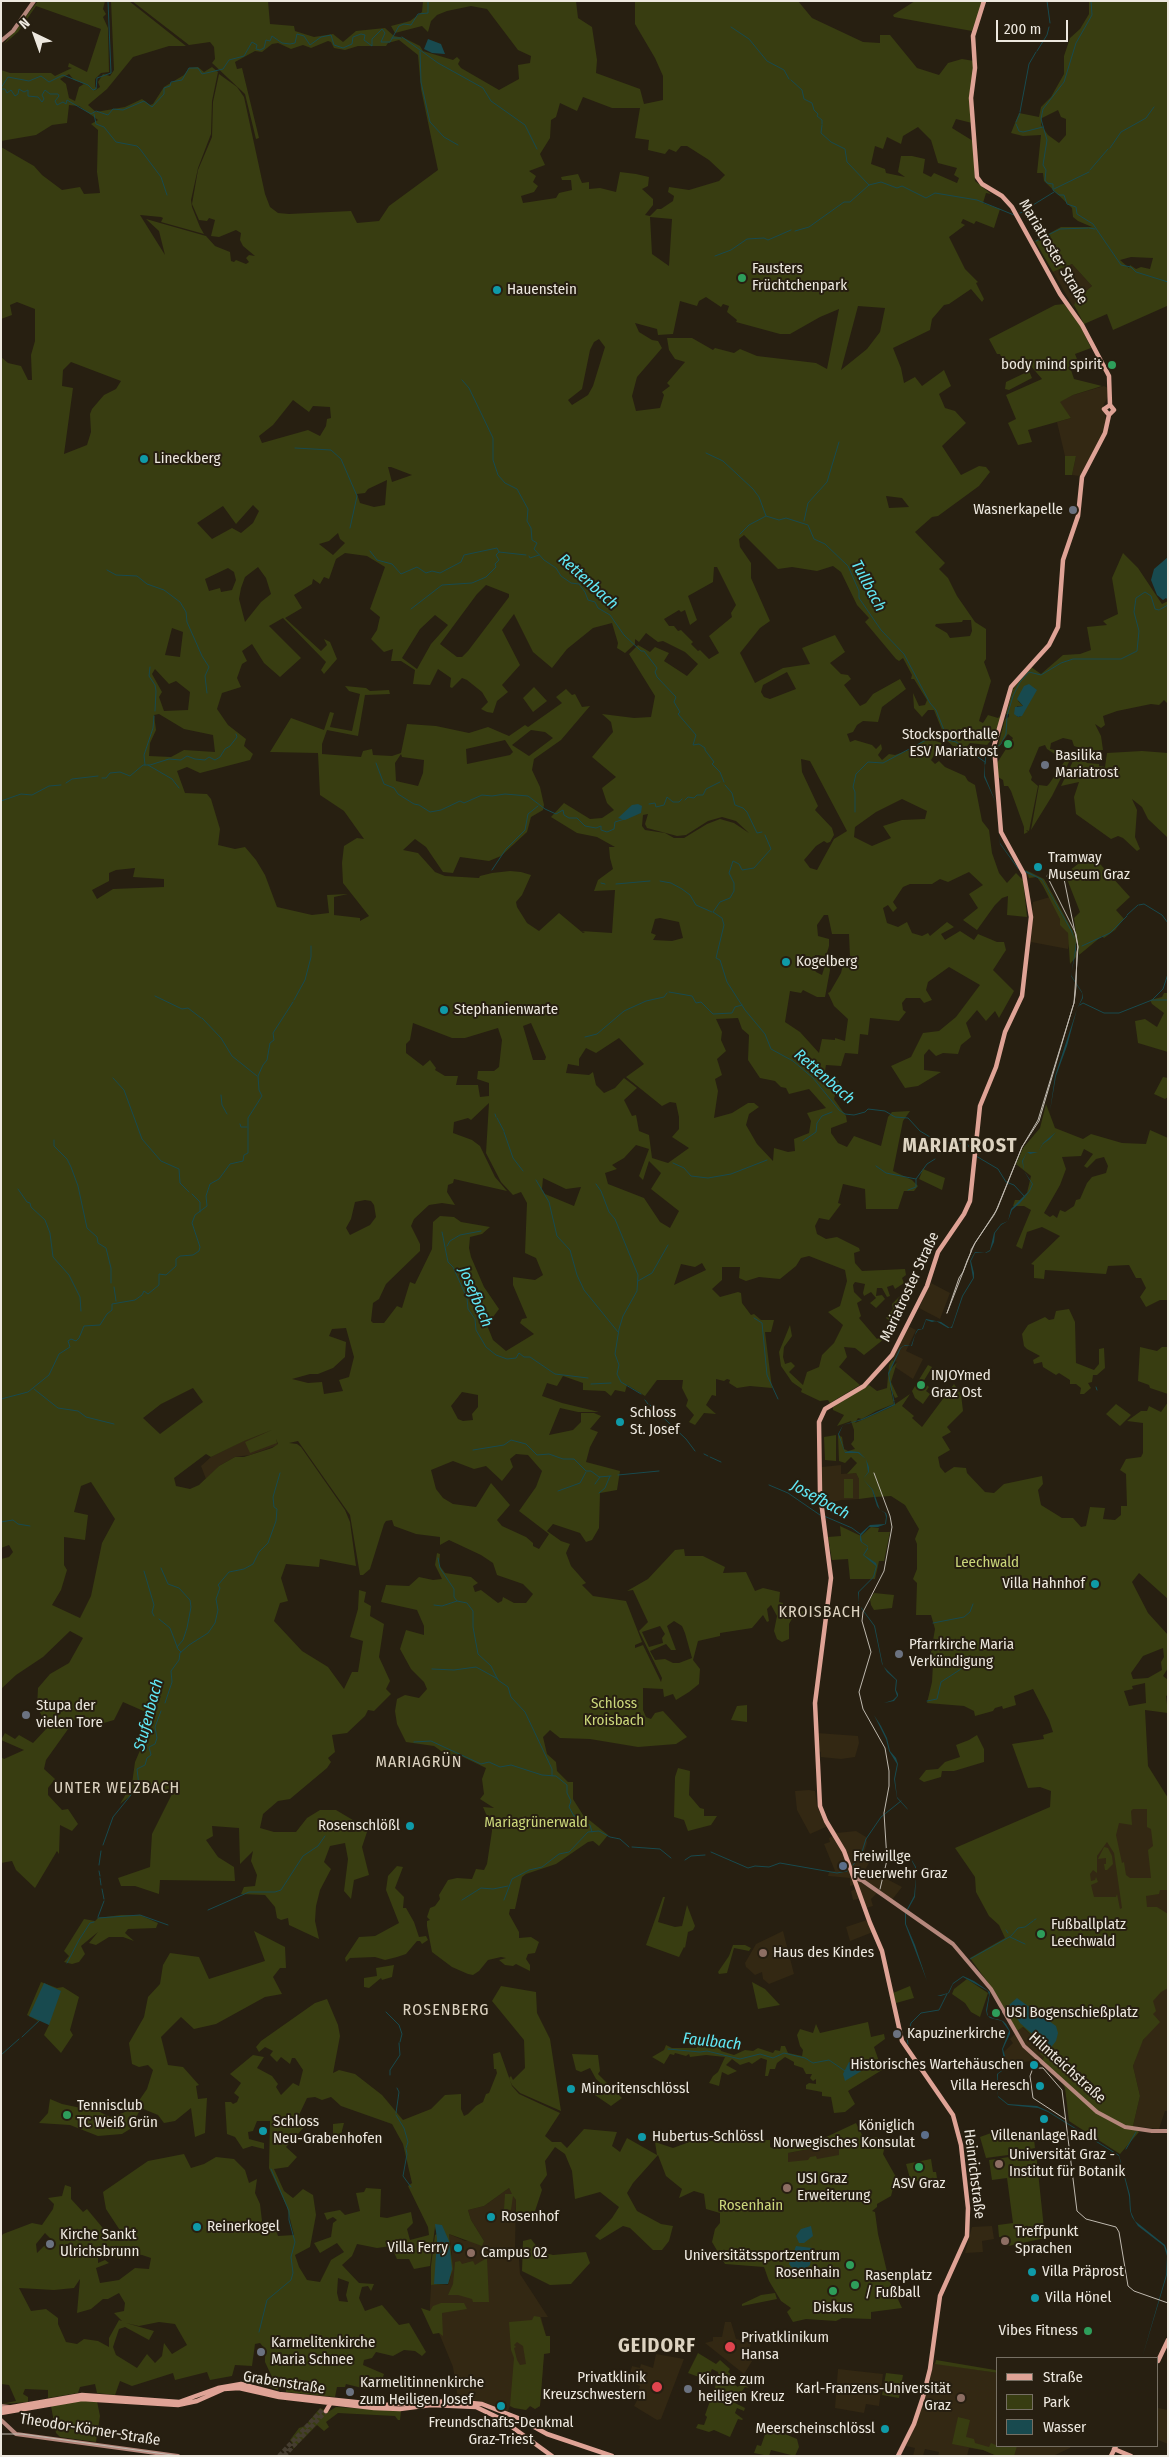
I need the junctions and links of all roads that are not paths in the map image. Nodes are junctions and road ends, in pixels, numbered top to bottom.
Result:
1 (34, 1) edge
2 (984, 1) edge
3 (1, 41) edge
4 (856, 1878) junction
5 (905, 2047) joint
6 (1168, 2131) edge
7 (1168, 2340) edge
8 (1159, 2359) edge
9 (328, 2401) junction
10 (311, 2402) junction
11 (2, 2410) edge
12 (487, 2412) junction
13 (506, 2413) junction
14 (2, 2421) edge
15 (528, 2424) junction
16 (517, 2430) junction
17 (1115, 2448) edge
18 (178, 2456) edge
19 (552, 2456) edge
20 (612, 2456) edge
21 (898, 2456) edge
22 (1111, 2456) edge
23 (1131, 2456) edge

1 - 3 main road
2 - 4 main road, Mariatroster Straße
4 - 5 main road, Mariatroster Straße
4 - 6 main road, Hilmteichstraße
5 - 21 main road, Heinrichstraße
7 - 8 main road
9 - 10 main road, Grabenstraße
9 - 10 main road
9 - 11 main road, Grabenstraße
9 - 12 main road, Grabenstraße
9 - 13 main road, Grabenstraße
10 - 11 main road, Grabenstraße
11 - 14 main road, Theodor-Körner-Straße
12 - 13 main road
12 - 16 main road, Grabenstraße
13 - 15 main road
14 - 18 main road, Theodor-Körner-Straße
15 - 16 main road
15 - 20 main road
16 - 19 main road, Grabenstraße
17 - 22 main road
17 - 23 main road

